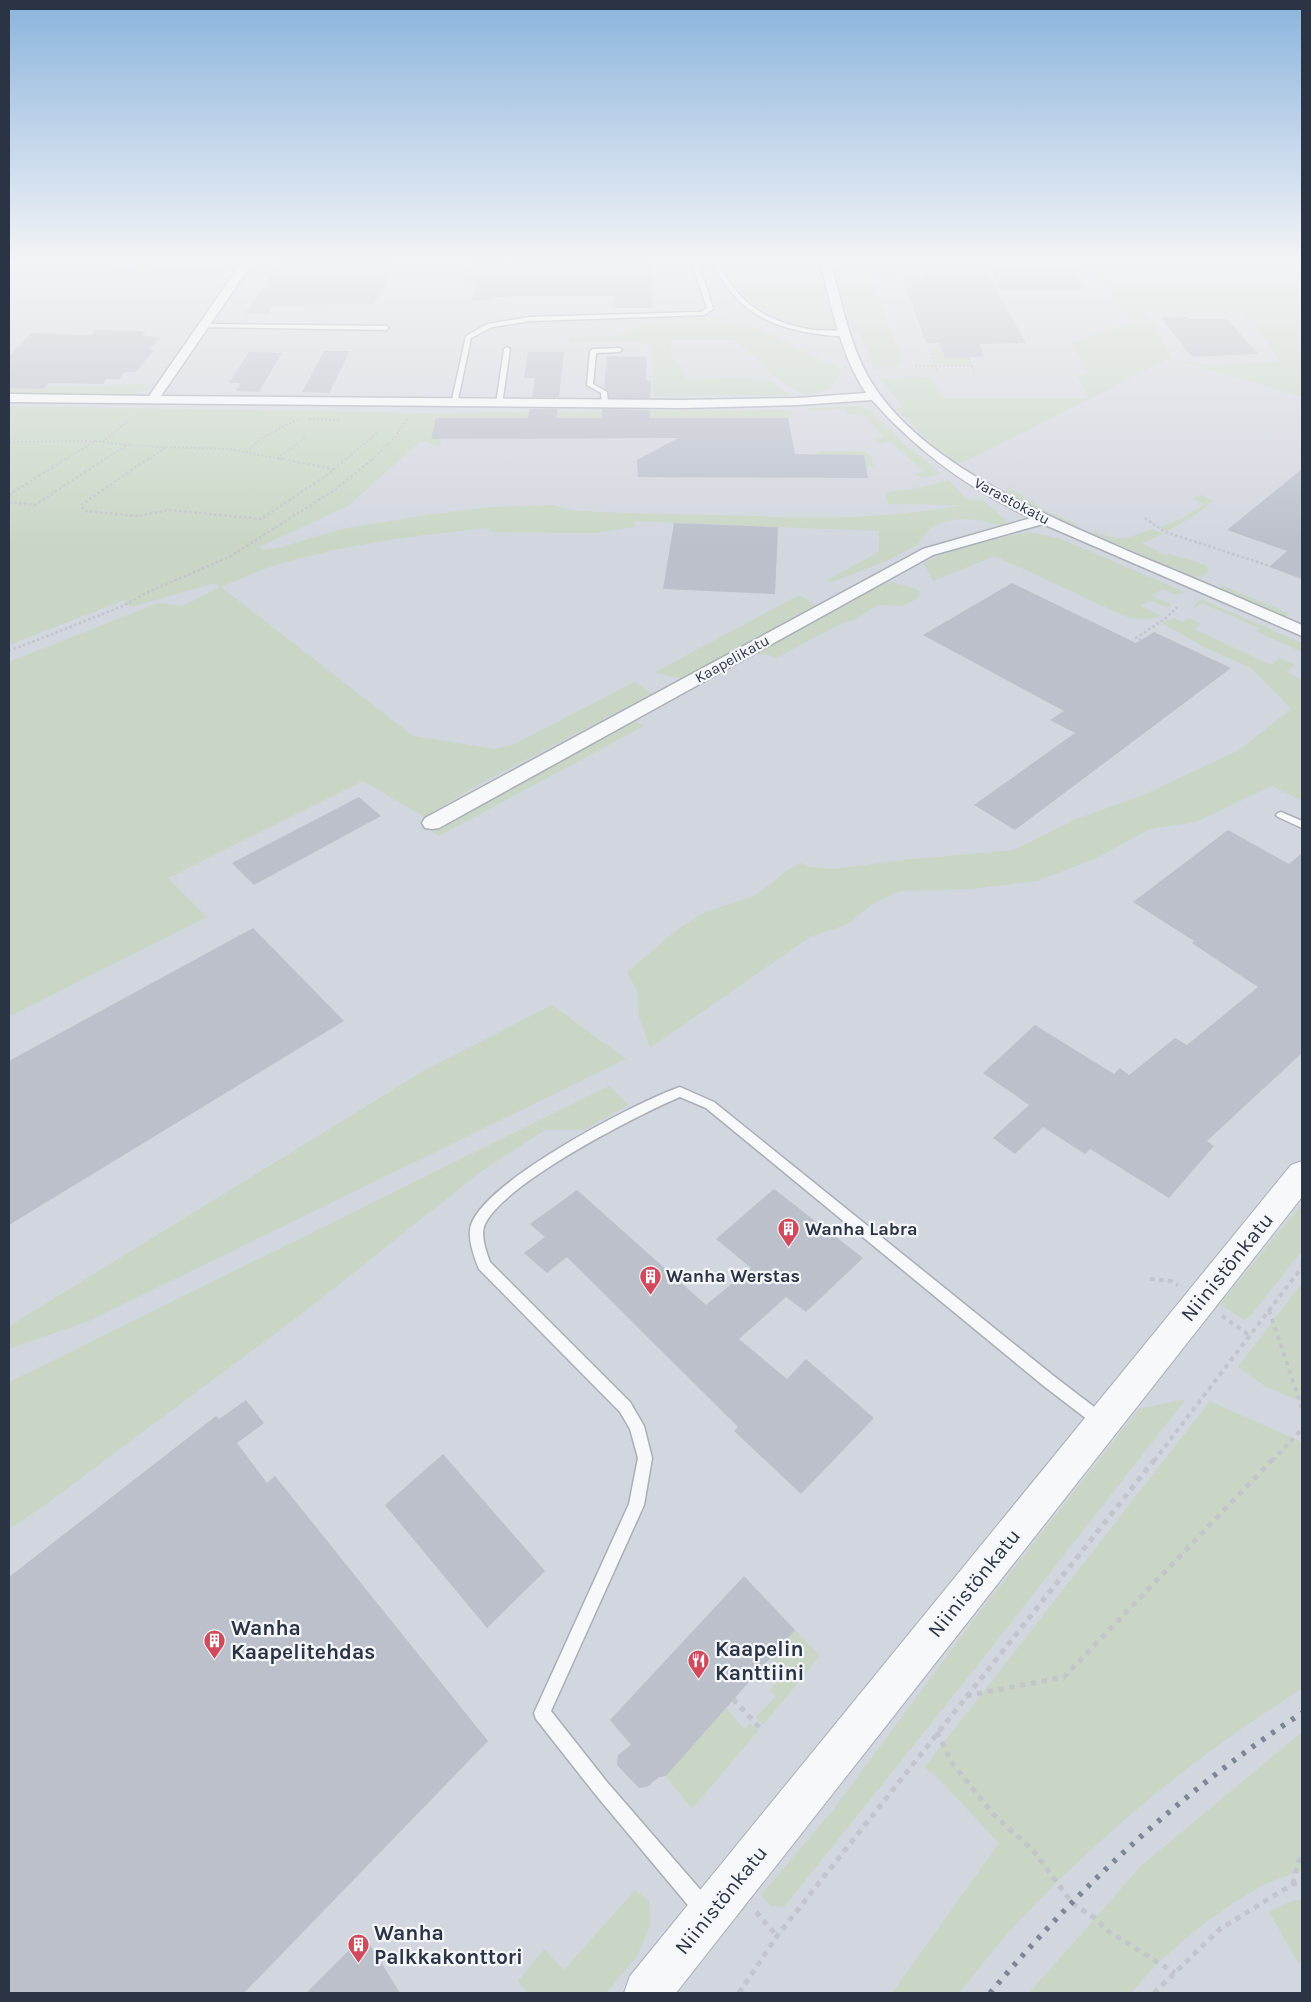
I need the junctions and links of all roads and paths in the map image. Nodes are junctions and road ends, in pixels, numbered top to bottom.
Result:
1 (182, 355) edge
2 (464, 355) edge
3 (507, 355) edge
4 (593, 355) edge
5 (851, 355) edge
6 (932, 355) edge
7 (968, 358) dead end
8 (915, 366) dead end
9 (936, 366) junction
10 (972, 366) junction
11 (938, 373) dead end
12 (975, 373) dead end
13 (875, 396) junction
14 (9, 398) edge
15 (153, 399) junction
16 (454, 404) junction
17 (499, 404) junction
18 (605, 404) junction
19 (409, 414) dead end
20 (341, 420) dead end
21 (128, 421) dead end
22 (377, 433) dead end
23 (307, 437) dead end
24 (95, 441) junction
25 (9, 442) edge
26 (102, 442) junction
27 (127, 445) junction
28 (166, 447) junction
29 (246, 452) junction
30 (277, 458) junction
31 (334, 469) junction
32 (9, 495) edge
33 (9, 502) edge
34 (1145, 518) dead end
35 (1041, 519) junction
36 (1270, 566) dead end
37 (1177, 607) dead end
38 (1302, 631) edge
39 (1141, 640) dead end
40 (9, 651) edge
41 (1281, 814) dead end
42 (432, 823) dead end
43 (1302, 825) edge
44 (1302, 1174) edge
45 (1302, 1267) edge
46 (1270, 1310) junction
47 (1302, 1408) edge
48 (1103, 1422) junction
49 (1302, 1429) edge
50 (966, 1696) junction
51 (734, 1700) dead end
52 (760, 1728) dead end
53 (937, 1732) junction
54 (1302, 1857) edge
55 (1302, 1883) edge
56 (1293, 1884) junction
57 (708, 1914) junction
58 (1175, 1974) junction
59 (647, 1993) edge
60 (739, 1993) edge
61 (1154, 1993) edge

1 - 15 street
2 - 16 lane
3 - 17 lane
4 - 18 lane
5 - 13 street, Varastokatu
6 - 9 path
7 - 10 path
8 - 9 path
9 - 10 path
9 - 11 path
10 - 12 path
13 - 18 street
13 - 35 street, Varastokatu
14 - 15 street
15 - 16 street
16 - 17 street
17 - 18 street
19 - 40 path
20 - 29 path
21 - 26 path
22 - 31 path
23 - 30 path
24 - 25 path
24 - 26 path
24 - 32 path
26 - 27 path
27 - 28 path
27 - 33 path
28 - 29 path
28 - 31 path
29 - 30 path
30 - 31 path
34 - 36 path
35 - 38 street, Varastokatu
35 - 42 street, Kaapelikatu
37 - 39 path
41 - 43 lane
44 - 48 street, Niinistönkatu
45 - 46 path
46 - 47 path
46 - 50 path
48 - 57 street, Niinistönkatu
48 - 57 lane
49 - 50 path
50 - 53 path
51 - 52 path
53 - 58 path
53 - 60 path
54 - 56 path
55 - 56 path
56 - 58 path
57 - 59 street, Niinistönkatu
58 - 61 path

